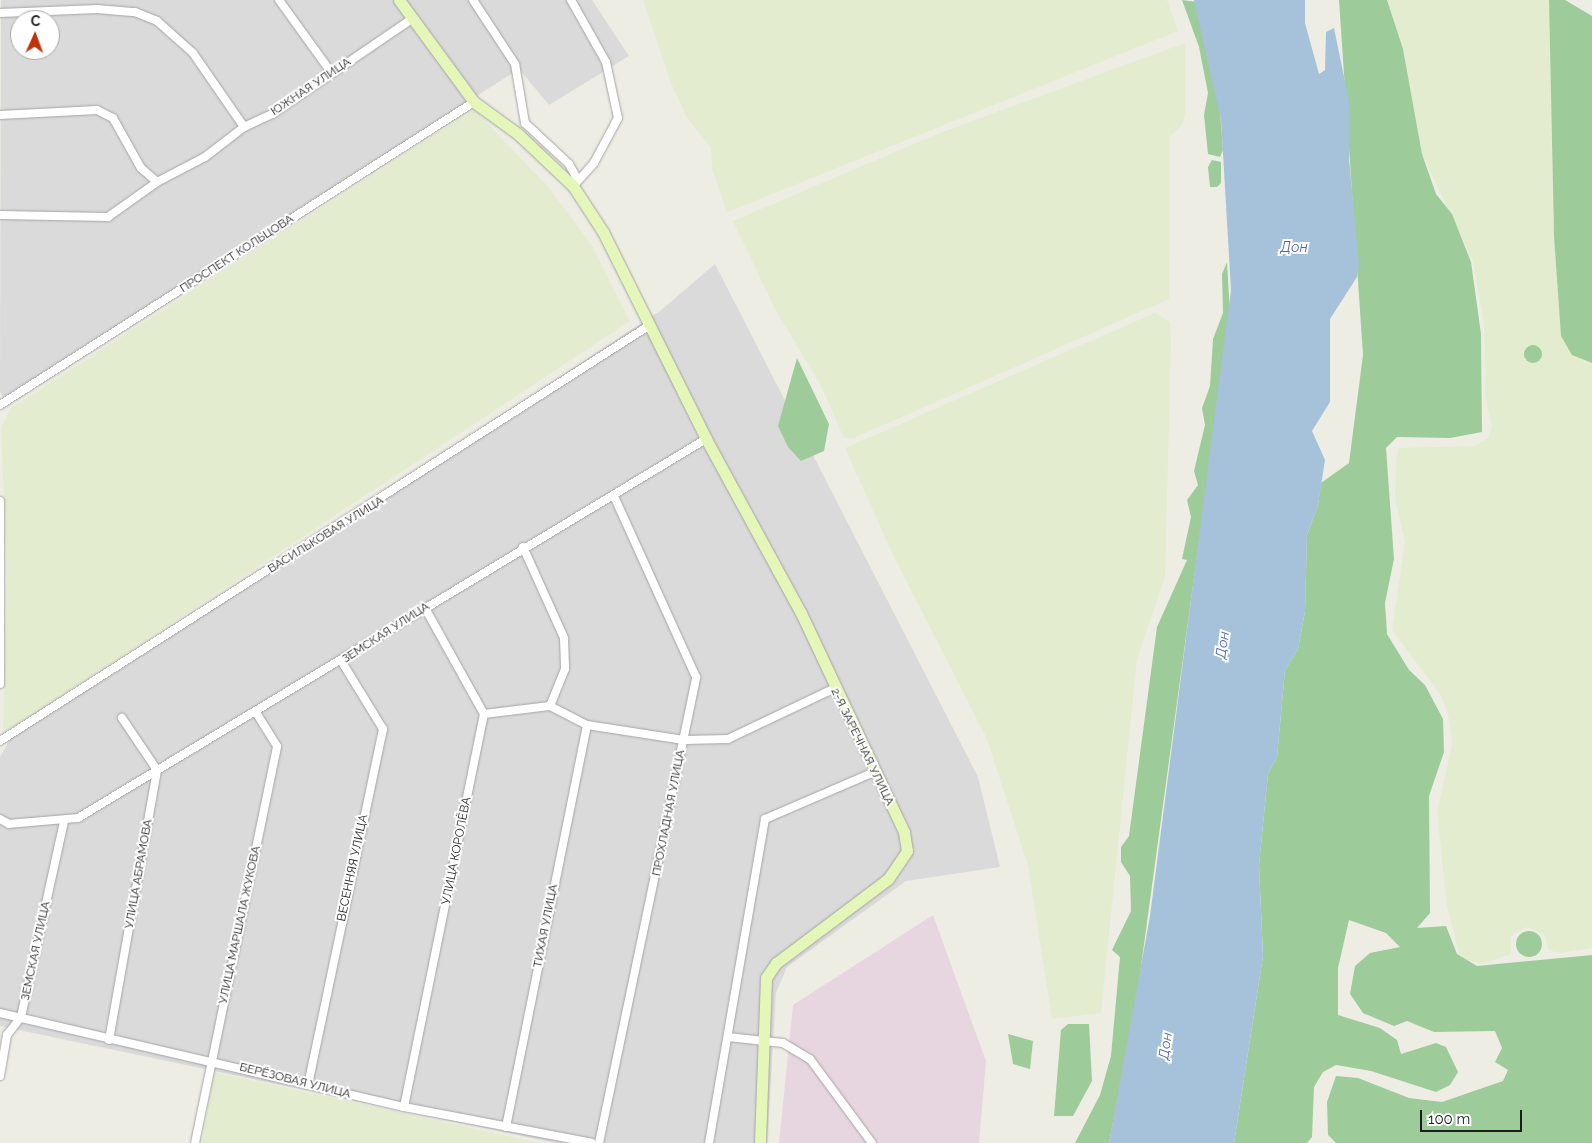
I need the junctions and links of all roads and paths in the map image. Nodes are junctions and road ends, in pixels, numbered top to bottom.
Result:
1 (279, 0) edge
2 (400, 0) edge
3 (473, 0) edge
4 (571, 0) edge
5 (0, 12) edge
6 (412, 19) junction
7 (331, 72) junction
8 (474, 102) junction
9 (0, 115) edge
10 (244, 127) junction
11 (157, 182) junction
12 (575, 183) junction
13 (0, 215) edge
14 (650, 325) junction
15 (0, 405) edge
16 (706, 440) junction
17 (614, 496) junction
18 (0, 501) edge
19 (523, 547) junction
20 (1, 598) edge
21 (425, 608) junction
22 (342, 662) junction
23 (0, 684) edge
24 (833, 689) junction
25 (550, 706) junction
26 (256, 712) junction
27 (484, 714) junction
28 (122, 718) dead end
29 (587, 725) junction
30 (684, 740) junction
31 (0, 741) edge
32 (158, 770) junction
33 (874, 772) junction
34 (0, 819) edge
35 (64, 821) junction
36 (0, 1013) edge
37 (21, 1017) junction
38 (728, 1037) junction
39 (765, 1039) junction
40 (109, 1040) junction
41 (212, 1060) junction
42 (0, 1076) edge
43 (308, 1085) junction
44 (404, 1107) junction
45 (506, 1127) junction
46 (195, 1143) edge
47 (592, 1143) edge
48 (599, 1143) edge
49 (709, 1143) edge
50 (760, 1143) edge
51 (872, 1143) edge

1 - 7 street
2 - 6 street, 2-Я ЗАРЕЧНАЯ УЛИЦА
3 - 12 street
4 - 12 street
5 - 10 street
6 - 7 street, ЮЖНАЯ УЛИЦА
6 - 8 street, 2-Я ЗАРЕЧНАЯ УЛИЦА
7 - 10 street, ЮЖНАЯ УЛИЦА
8 - 12 street, 2-Я ЗАРЕЧНАЯ УЛИЦА
8 - 15 street, ПРОСПЕКТ КОЛЬЦОВА
9 - 11 street
10 - 11 street, ЮЖНАЯ УЛИЦА
11 - 13 street, ЮЖНАЯ УЛИЦА
12 - 14 street, 2-Я ЗАРЕЧНАЯ УЛИЦА
14 - 16 street, 2-Я ЗАРЕЧНАЯ УЛИЦА
14 - 31 street, ВАСИЛЬКОВАЯ УЛИЦА
16 - 17 street, ЗЕМСКАЯ УЛИЦА
16 - 24 street, 2-Я ЗАРЕЧНАЯ УЛИЦА
17 - 19 street, ЗЕМСКАЯ УЛИЦА
17 - 30 street, ПРОХЛАДНАЯ УЛИЦА
18 - 20 street
19 - 21 street, ЗЕМСКАЯ УЛИЦА
19 - 25 street
20 - 23 street
21 - 22 street, ЗЕМСКАЯ УЛИЦА
21 - 27 street
22 - 26 street, ЗЕМСКАЯ УЛИЦА
22 - 43 street, ВЕСЕННЯЯ УЛИЦА
24 - 30 street
24 - 33 street, 2-Я ЗАРЕЧНАЯ УЛИЦА
25 - 27 street
25 - 29 street
26 - 32 street, ЗЕМСКАЯ УЛИЦА
26 - 41 street, УЛИЦА МАРШАЛА ЖУКОВА
27 - 44 street, УЛИЦА КОРОЛЁВА
28 - 32 street
29 - 30 street
29 - 45 street, ТИХАЯ УЛИЦА
30 - 48 street, ПРОХЛАДНАЯ УЛИЦА
32 - 35 street, ЗЕМСКАЯ УЛИЦА
32 - 40 street, УЛИЦА АБРАМОВА
33 - 38 street
33 - 39 street, 2-Я ЗАРЕЧНАЯ УЛИЦА
34 - 35 street, ЗЕМСКАЯ УЛИЦА
35 - 37 street, ЗЕМСКАЯ УЛИЦА
36 - 37 street, БЕРЁЗОВАЯ УЛИЦА
37 - 40 street, БЕРЁЗОВАЯ УЛИЦА
37 - 42 street, ЗЕМСКАЯ УЛИЦА
38 - 39 street
38 - 49 street
39 - 50 street, 2-Я ЗАРЕЧНАЯ УЛИЦА
39 - 51 street
40 - 41 street, БЕРЁЗОВАЯ УЛИЦА
41 - 43 street, БЕРЁЗОВАЯ УЛИЦА
41 - 46 street, УЛИЦА МАРШАЛА ЖУКОВА
43 - 44 street, БЕРЁЗОВАЯ УЛИЦА
44 - 45 street, БЕРЁЗОВАЯ УЛИЦА
45 - 47 street, БЕРЁЗОВАЯ УЛИЦА

